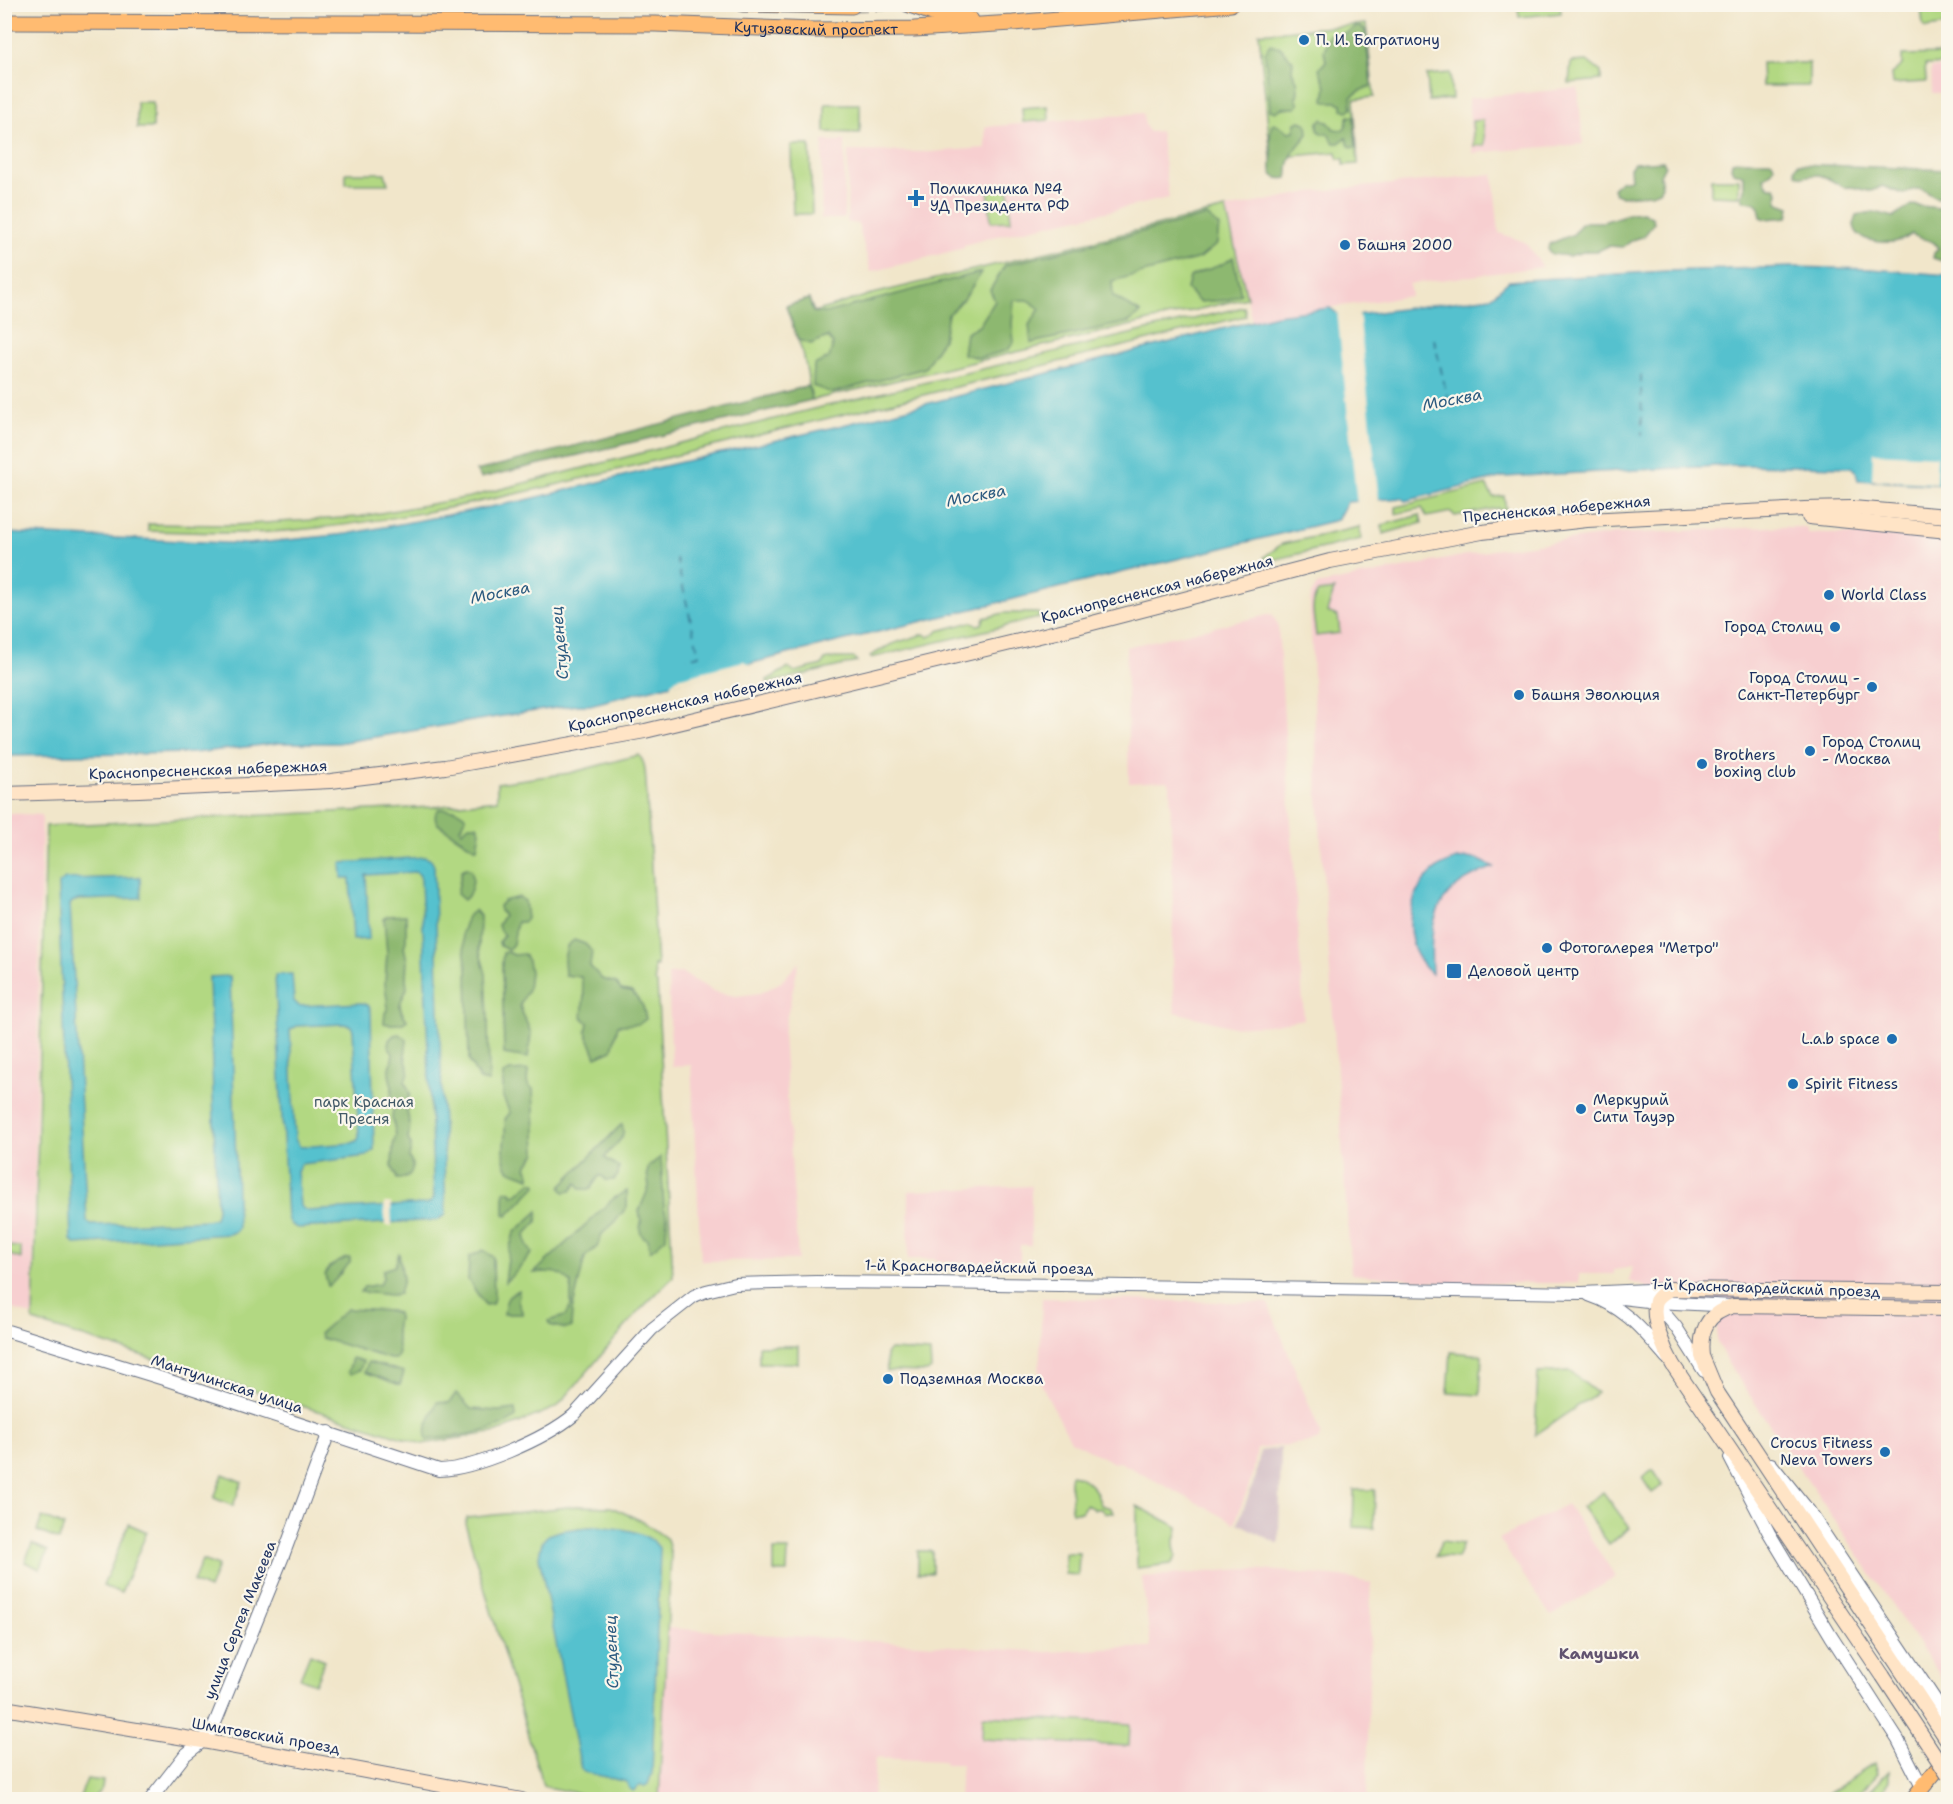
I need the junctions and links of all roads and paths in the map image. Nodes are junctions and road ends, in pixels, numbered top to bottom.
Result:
1 (743, 4) edge
2 (907, 4) edge
3 (1231, 4) edge
4 (852, 6) edge
5 (4, 22) edge
6 (1013, 23) junction
7 (1759, 512) junction
8 (1948, 516) edge
9 (1948, 531) edge
10 (1359, 555) joint
11 (4, 794) edge
12 (1670, 1288) junction
13 (1640, 1290) junction
14 (1948, 1292) edge
15 (1582, 1293) junction
16 (1656, 1302) junction
17 (1733, 1306) junction
18 (1948, 1309) edge
19 (4, 1330) edge
20 (1673, 1365) junction
21 (1717, 1392) junction
22 (1733, 1417) junction
23 (1714, 1425) junction
24 (329, 1432) junction
25 (439, 1470) joint
26 (4, 1708) edge
27 (1948, 1719) edge
28 (202, 1741) junction
29 (1948, 1742) edge
30 (1948, 1756) edge
31 (1948, 1774) edge
32 (1922, 1787) junction
33 (150, 1800) edge
34 (522, 1800) edge
35 (1911, 1800) edge

1 - 4 main road, Кутузовский проспект
2 - 6 main road
3 - 6 main road, Кутузовский проспект
5 - 6 main road, Кутузовский проспект
7 - 8 main road, Пресненская набережная
7 - 9 main road, Пресненская набережная
7 - 10 main road, Пресненская набережная
10 - 11 main road, Краснопресненская набережная
12 - 13 street, 1-й Красногвардейский проезд
12 - 14 main road, 1-й Красногвардейский проезд
12 - 16 main road
13 - 15 street, 1-й Красногвардейский проезд
13 - 16 street
15 - 16 street, 1-й Красногвардейский проезд
15 - 20 street
15 - 25 street, 1-й Красногвардейский проезд
16 - 17 street, 1-й Красногвардейский проезд
16 - 20 main road
16 - 21 street
17 - 18 main road, 1-й Красногвардейский проезд
17 - 21 main road
19 - 24 street, Мантулинская улица
20 - 23 main road
21 - 22 main road
22 - 27 street
22 - 29 main road
23 - 31 main road, bridge
23 - 32 street
24 - 25 street, Мантулинская улица
24 - 28 street, улица Сергея Макеева
26 - 28 main road, Шмитовский проезд
28 - 33 street, улица Сергея Макеева
28 - 34 main road, Шмитовский проезд
30 - 32 main road
32 - 35 main road

